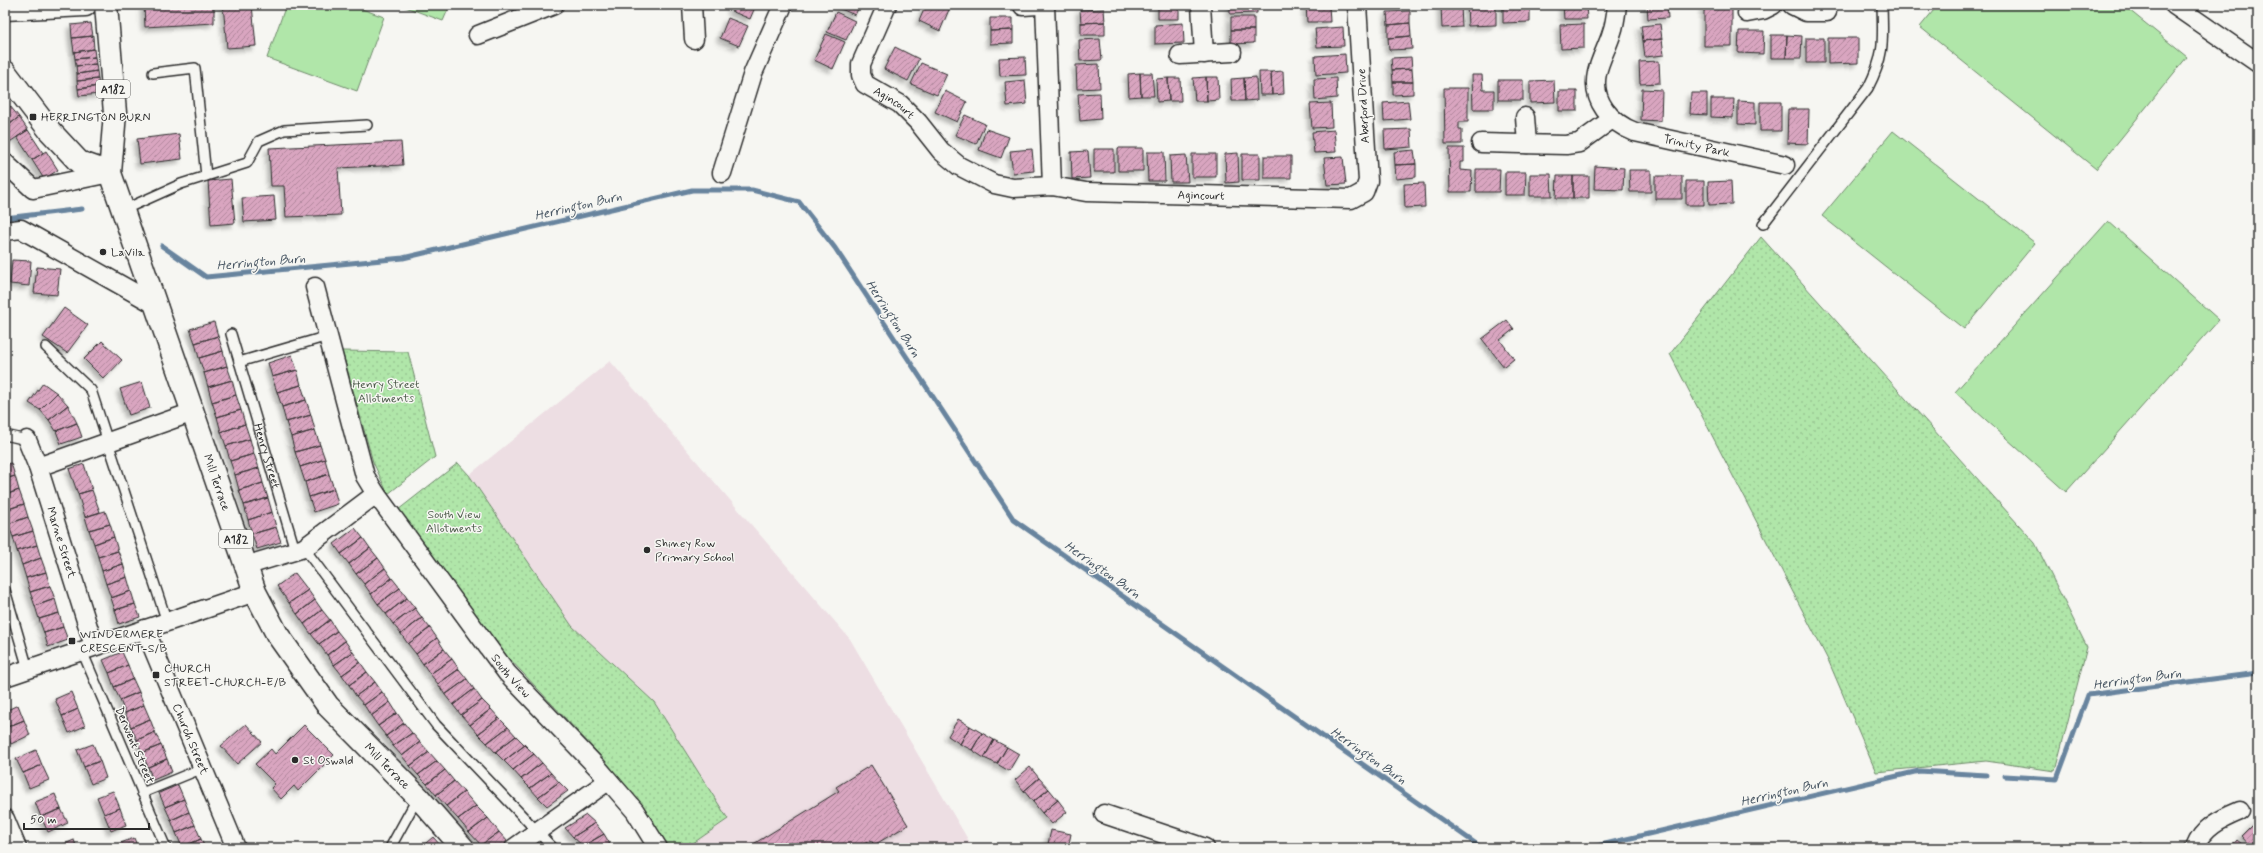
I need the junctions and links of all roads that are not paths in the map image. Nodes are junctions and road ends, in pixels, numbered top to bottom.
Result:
1 (86, 5) edge
2 (106, 5) edge
3 (554, 5) edge
4 (692, 5) edge
5 (783, 5) edge
6 (887, 5) edge
7 (1045, 5) edge
8 (1201, 5) edge
9 (1357, 5) edge
10 (1617, 5) edge
11 (1773, 5) edge
12 (1792, 5) edge
13 (1882, 5) edge
14 (2174, 5) edge
15 (34, 7) edge
16 (5, 9) edge
17 (1827, 12) dead end
18 (1747, 13) dead end
19 (478, 35) dead end
20 (694, 39) dead end
21 (1232, 52) dead end
22 (1204, 54) junction
23 (1180, 55) dead end
24 (2258, 63) edge
25 (5, 72) edge
26 (153, 73) dead end
27 (1525, 118) dead end
28 (1612, 119) junction
29 (367, 126) dead end
30 (1481, 143) dead end
31 (1527, 144) junction
32 (5, 164) edge
33 (1785, 164) dead end
34 (110, 173) junction
35 (722, 173) dead end
36 (206, 176) junction
37 (1052, 186) junction
38 (1351, 199) joint
39 (124, 210) junction
40 (1763, 224) dead end
41 (5, 231) edge
42 (315, 287) dead end
43 (158, 306) junction
44 (231, 334) dead end
45 (328, 336) junction
46 (46, 347) dead end
47 (239, 362) junction
48 (193, 412) junction
49 (5, 435) edge
50 (26, 440) joint
51 (109, 442) junction
52 (38, 467) junction
53 (376, 494) junction
54 (300, 549) junction
55 (245, 566) junction
56 (5, 590) edge
57 (255, 592) junction
58 (167, 622) junction
59 (145, 629) junction
60 (88, 648) junction
61 (28, 669) junction
62 (5, 676) edge
63 (203, 768) junction
64 (608, 781) junction
65 (142, 792) junction
66 (418, 797) junction
67 (2240, 811) dead end
68 (1104, 814) dead end
69 (5, 819) edge
70 (537, 831) junction
71 (17, 848) edge
72 (166, 848) edge
73 (236, 848) edge
74 (390, 848) edge
75 (463, 848) edge
76 (514, 848) edge
77 (553, 848) edge
78 (658, 848) edge
79 (1205, 848) edge
80 (2195, 848) edge

1 - 15 main road
2 - 34 main road, A182
3 - 19 street
4 - 20 street
5 - 35 street
6 - 37 street, Agincourt
7 - 37 street
8 - 22 street
9 - 38 street, Aberford Drive
10 - 28 street, Trinity Park
11 - 18 street
12 - 17 street
13 - 40 lane
14 - 24 street
15 - 16 main road
21 - 22 street
22 - 23 street
25 - 34 main road
26 - 36 lane
27 - 31 street
28 - 31 street
28 - 33 street, Trinity Park
29 - 36 lane
30 - 31 street
32 - 34 street
34 - 39 main road, Mill Terrace / A182
36 - 39 lane
37 - 38 street, Agincourt
39 - 43 main road, Mill Terrace / A182
41 - 43 street
42 - 45 street
43 - 48 main road, Mill Terrace / A182
44 - 47 lane, Henry Street
45 - 47 lane
45 - 53 street
46 - 51 lane
47 - 54 lane, Henry Street
48 - 51 street
48 - 55 main road, Mill Terrace / A182
49 - 50 lane
50 - 52 street, Marne Street
51 - 52 street
51 - 58 lane
52 - 60 street, Marne Street
53 - 54 street
53 - 64 street, South View
54 - 55 street
54 - 70 lane, Henry Street
55 - 57 main road, Mill Terrace / A182
56 - 61 lane
57 - 58 street
57 - 66 main road, Mill Terrace / A182
58 - 59 street
59 - 60 street
59 - 63 street, Church Street
60 - 61 street
60 - 65 lane, Derwent Street
61 - 62 street
63 - 65 lane
63 - 73 street, Church Street
64 - 70 street
64 - 78 street, South View
65 - 72 lane, Derwent Street
66 - 74 lane
66 - 75 main road, Mill Terrace / A182
67 - 80 street
68 - 79 street
69 - 71 street
70 - 76 street
70 - 77 lane, Henry Street

